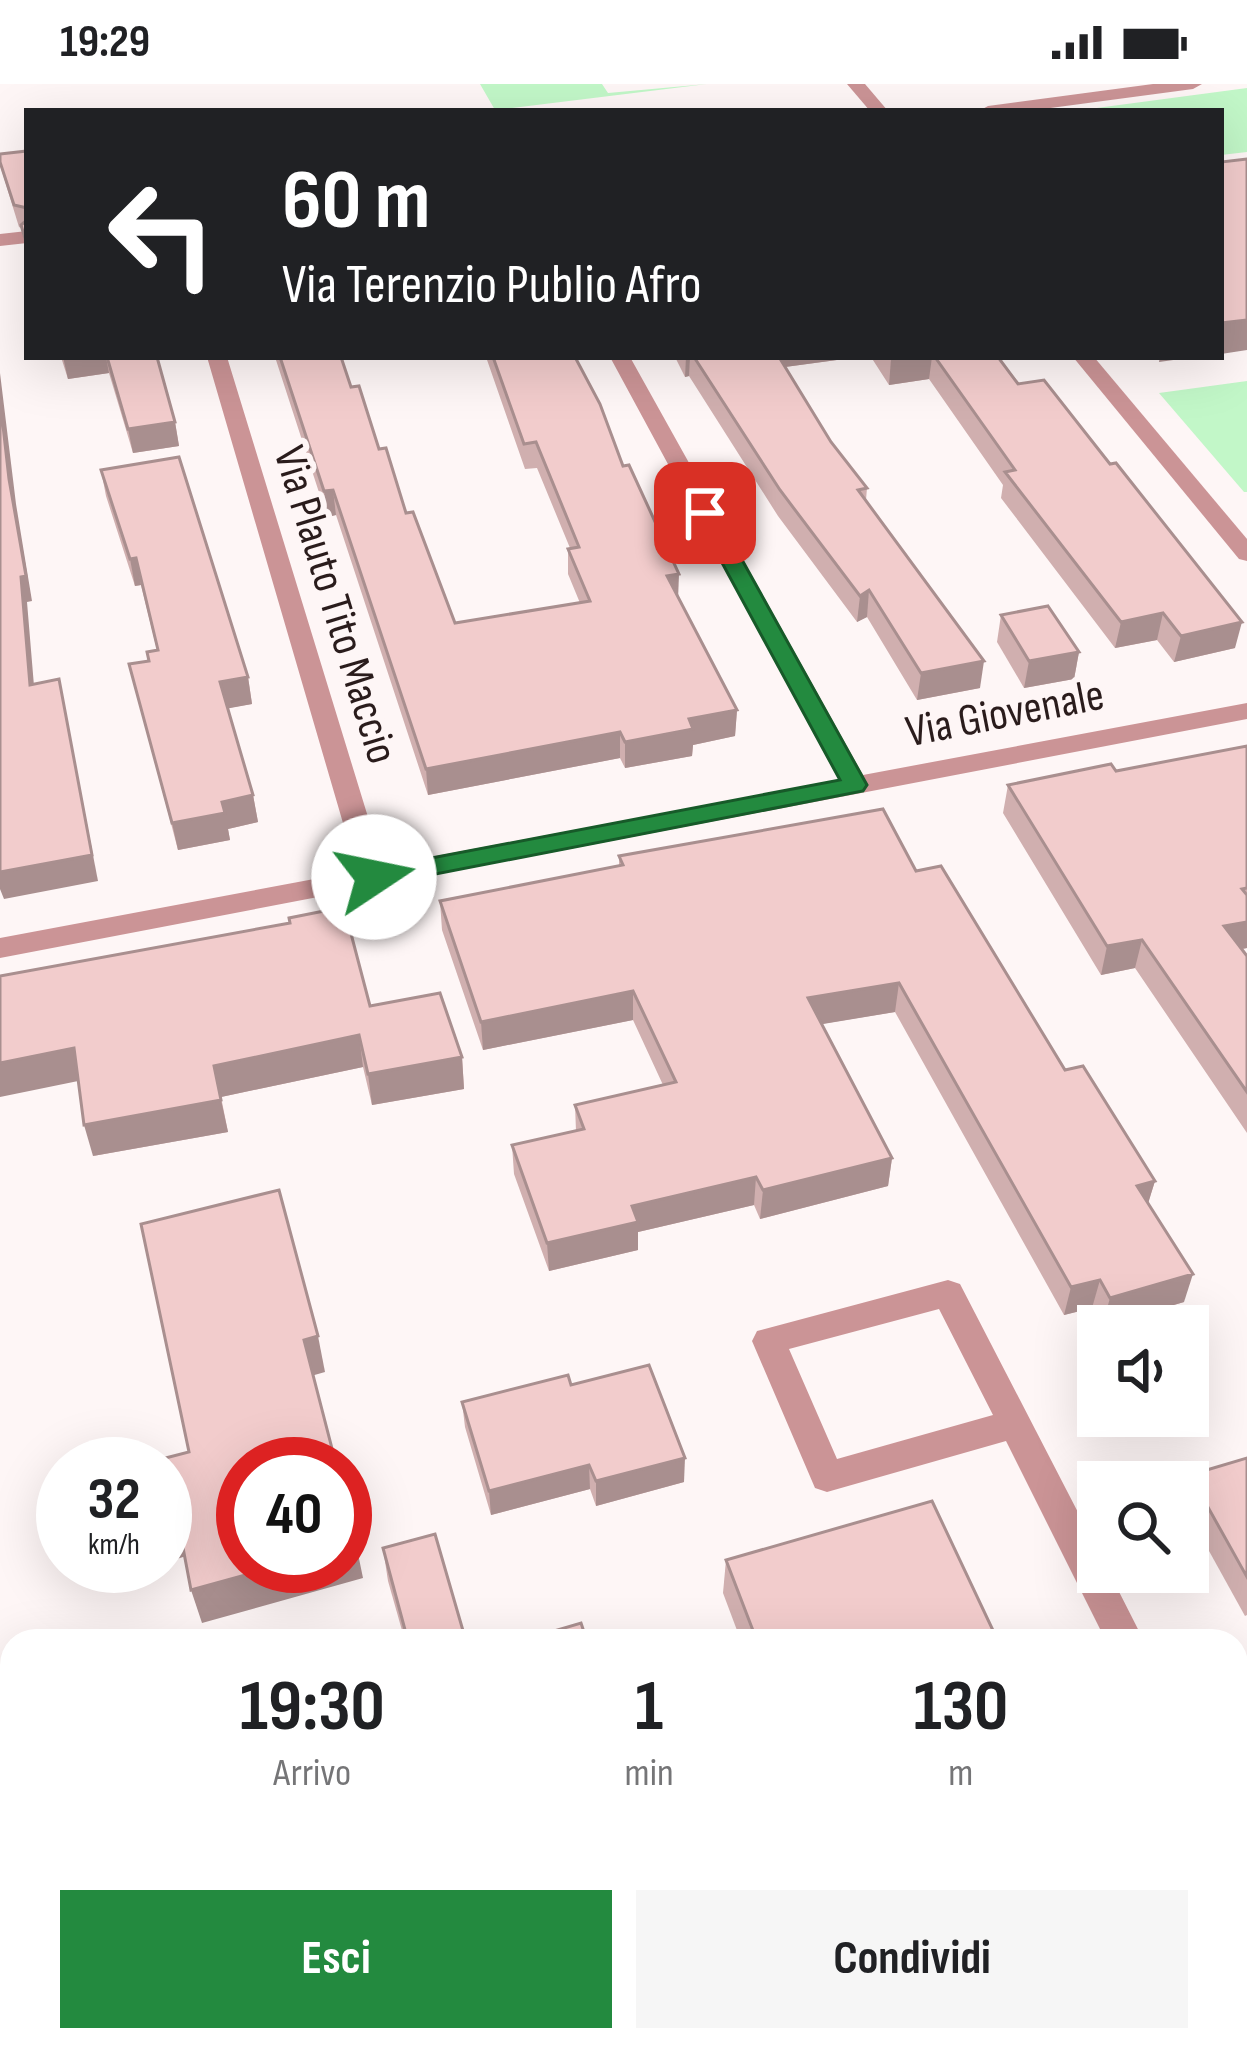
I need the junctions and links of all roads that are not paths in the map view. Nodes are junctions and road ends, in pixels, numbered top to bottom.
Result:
1 (856, 84) edge
2 (1193, 84) edge
3 (876, 108) edge
4 (1011, 108) edge
5 (218, 360) edge
6 (622, 360) edge
7 (1085, 360) edge
8 (1247, 554) edge
9 (1247, 711) edge
10 (855, 785) junction
11 (374, 877) junction
12 (0, 948) edge
13 (1015, 1424) junction
14 (1119, 1629) edge

1 - 3 street
2 - 4 street
5 - 11 street, Via Plauto Tito Maccio
6 - 10 street
7 - 8 street
9 - 10 street, Via Giovenale
10 - 11 street, Via Giovenale
11 - 12 street, Via Giovenale
13 - 13 street
13 - 14 street

